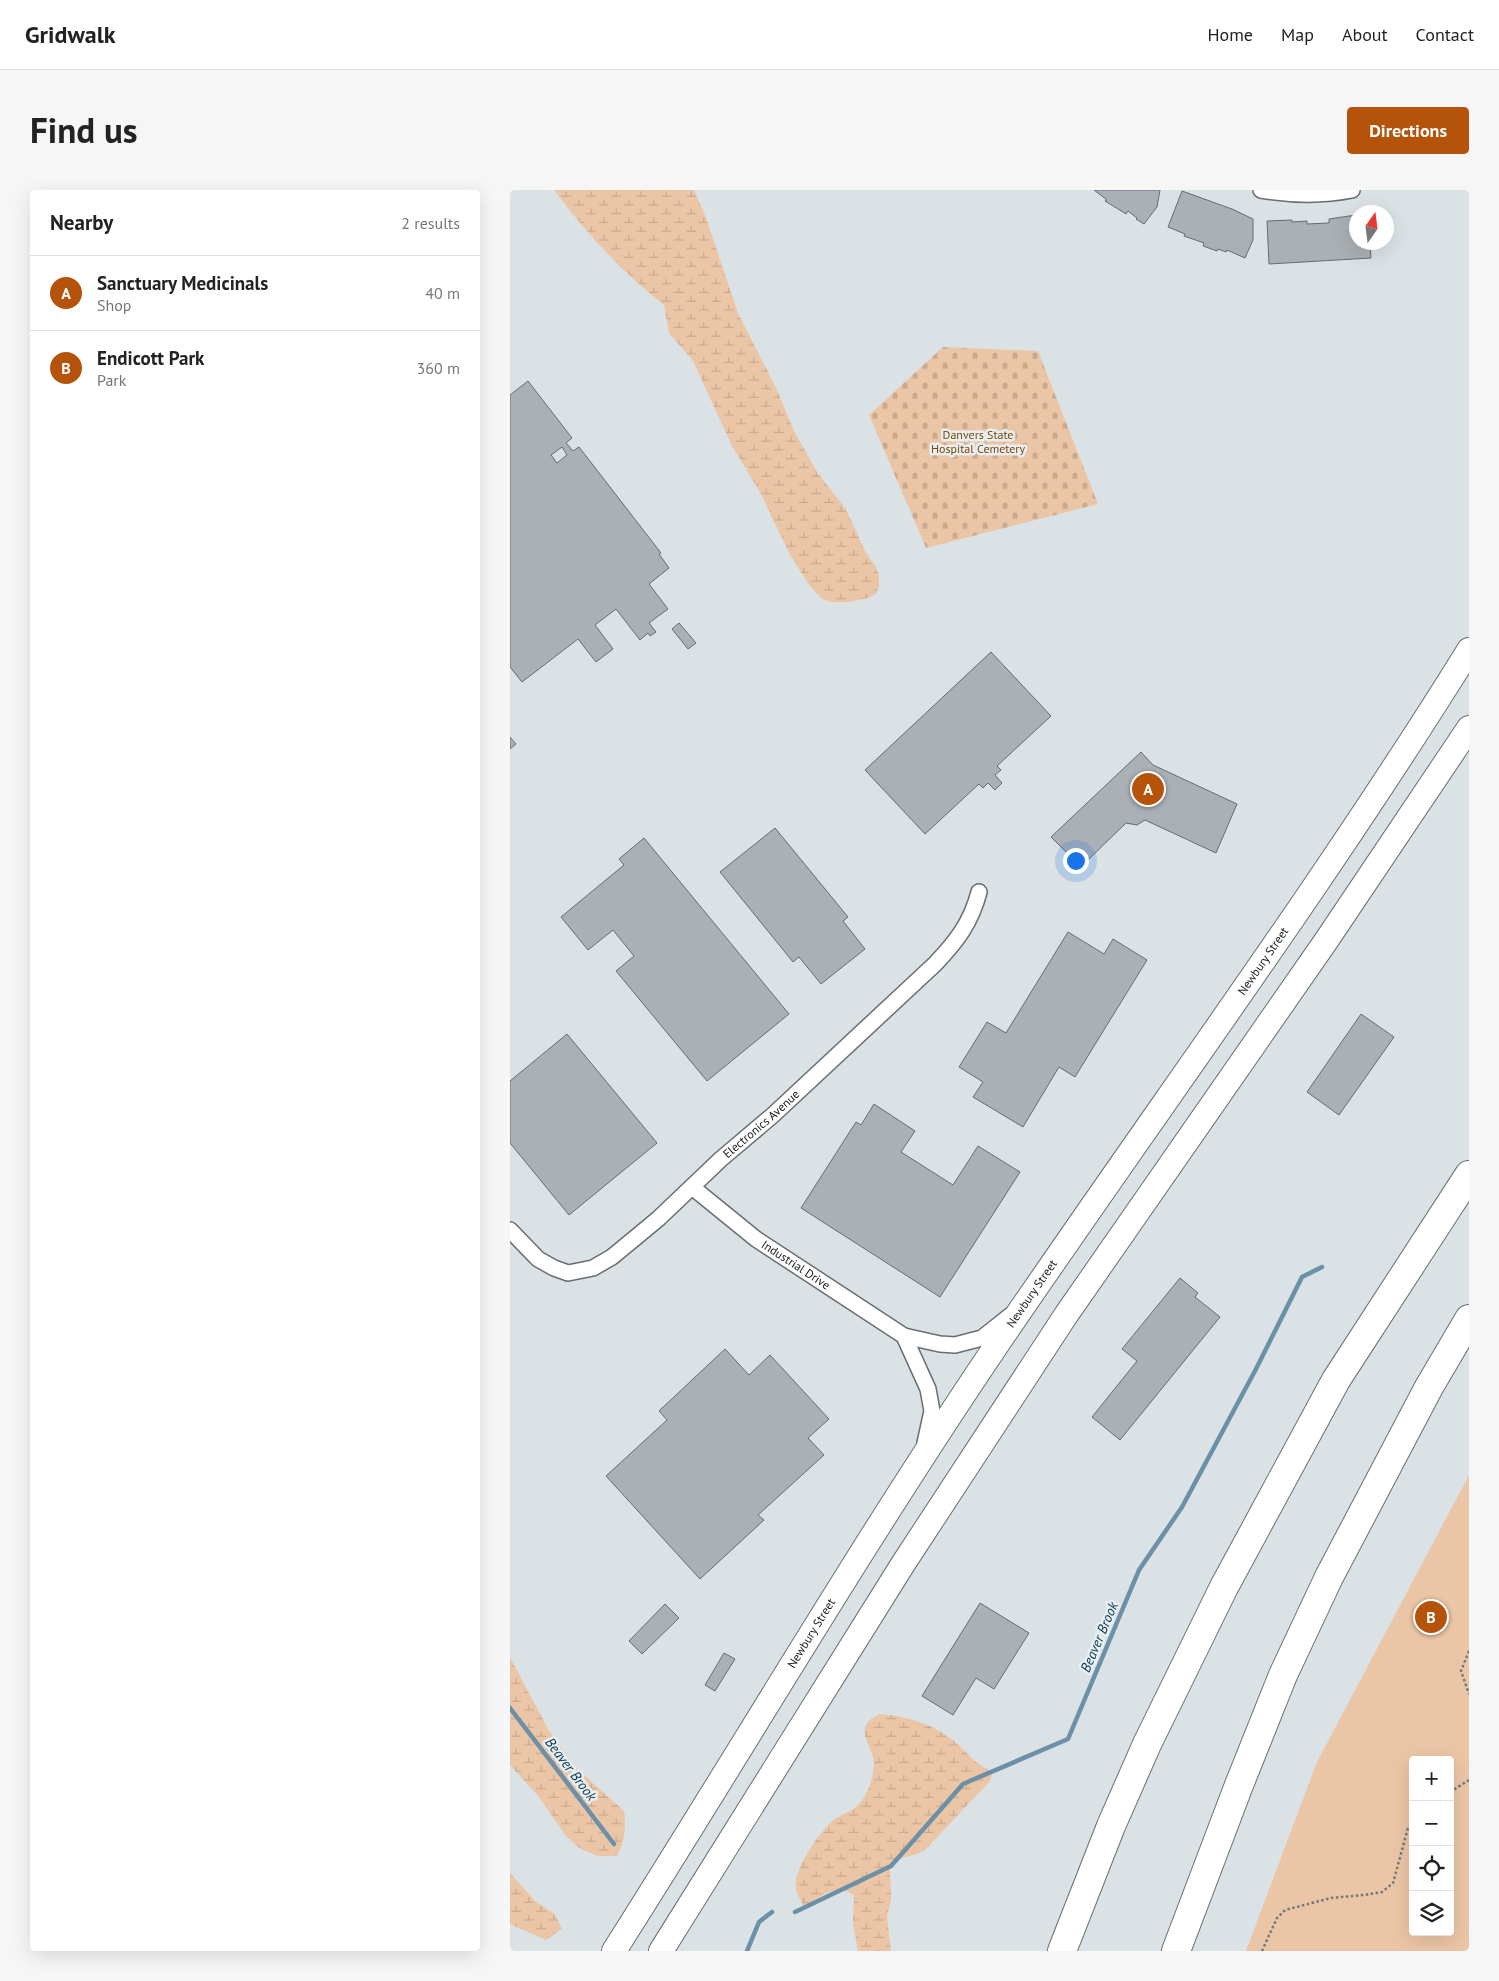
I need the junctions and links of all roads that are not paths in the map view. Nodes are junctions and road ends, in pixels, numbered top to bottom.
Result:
1 (1261, 190) edge
2 (1352, 190) edge
3 (1469, 650) edge
4 (1469, 728) edge
5 (979, 892) dead end
6 (1469, 1175) edge
7 (692, 1187) junction
8 (510, 1230) edge
9 (1025, 1304) junction
10 (1469, 1319) edge
11 (904, 1336) junction
12 (920, 1463) junction
13 (1080, 1906) junction
14 (614, 1951) edge
15 (661, 1951) edge
16 (1055, 1951) edge
17 (1062, 1951) edge
18 (1176, 1951) edge

1 - 2 street
3 - 9 main road, Newbury Street
4 - 15 main road
5 - 7 street, Electronics Avenue
6 - 13 highway
7 - 8 street, Electronics Avenue
7 - 11 street, Industrial Drive
9 - 11 street, Industrial Drive
9 - 12 main road, Newbury Street
10 - 18 highway
11 - 12 street
12 - 14 main road, Newbury Street
13 - 16 highway
13 - 17 highway

